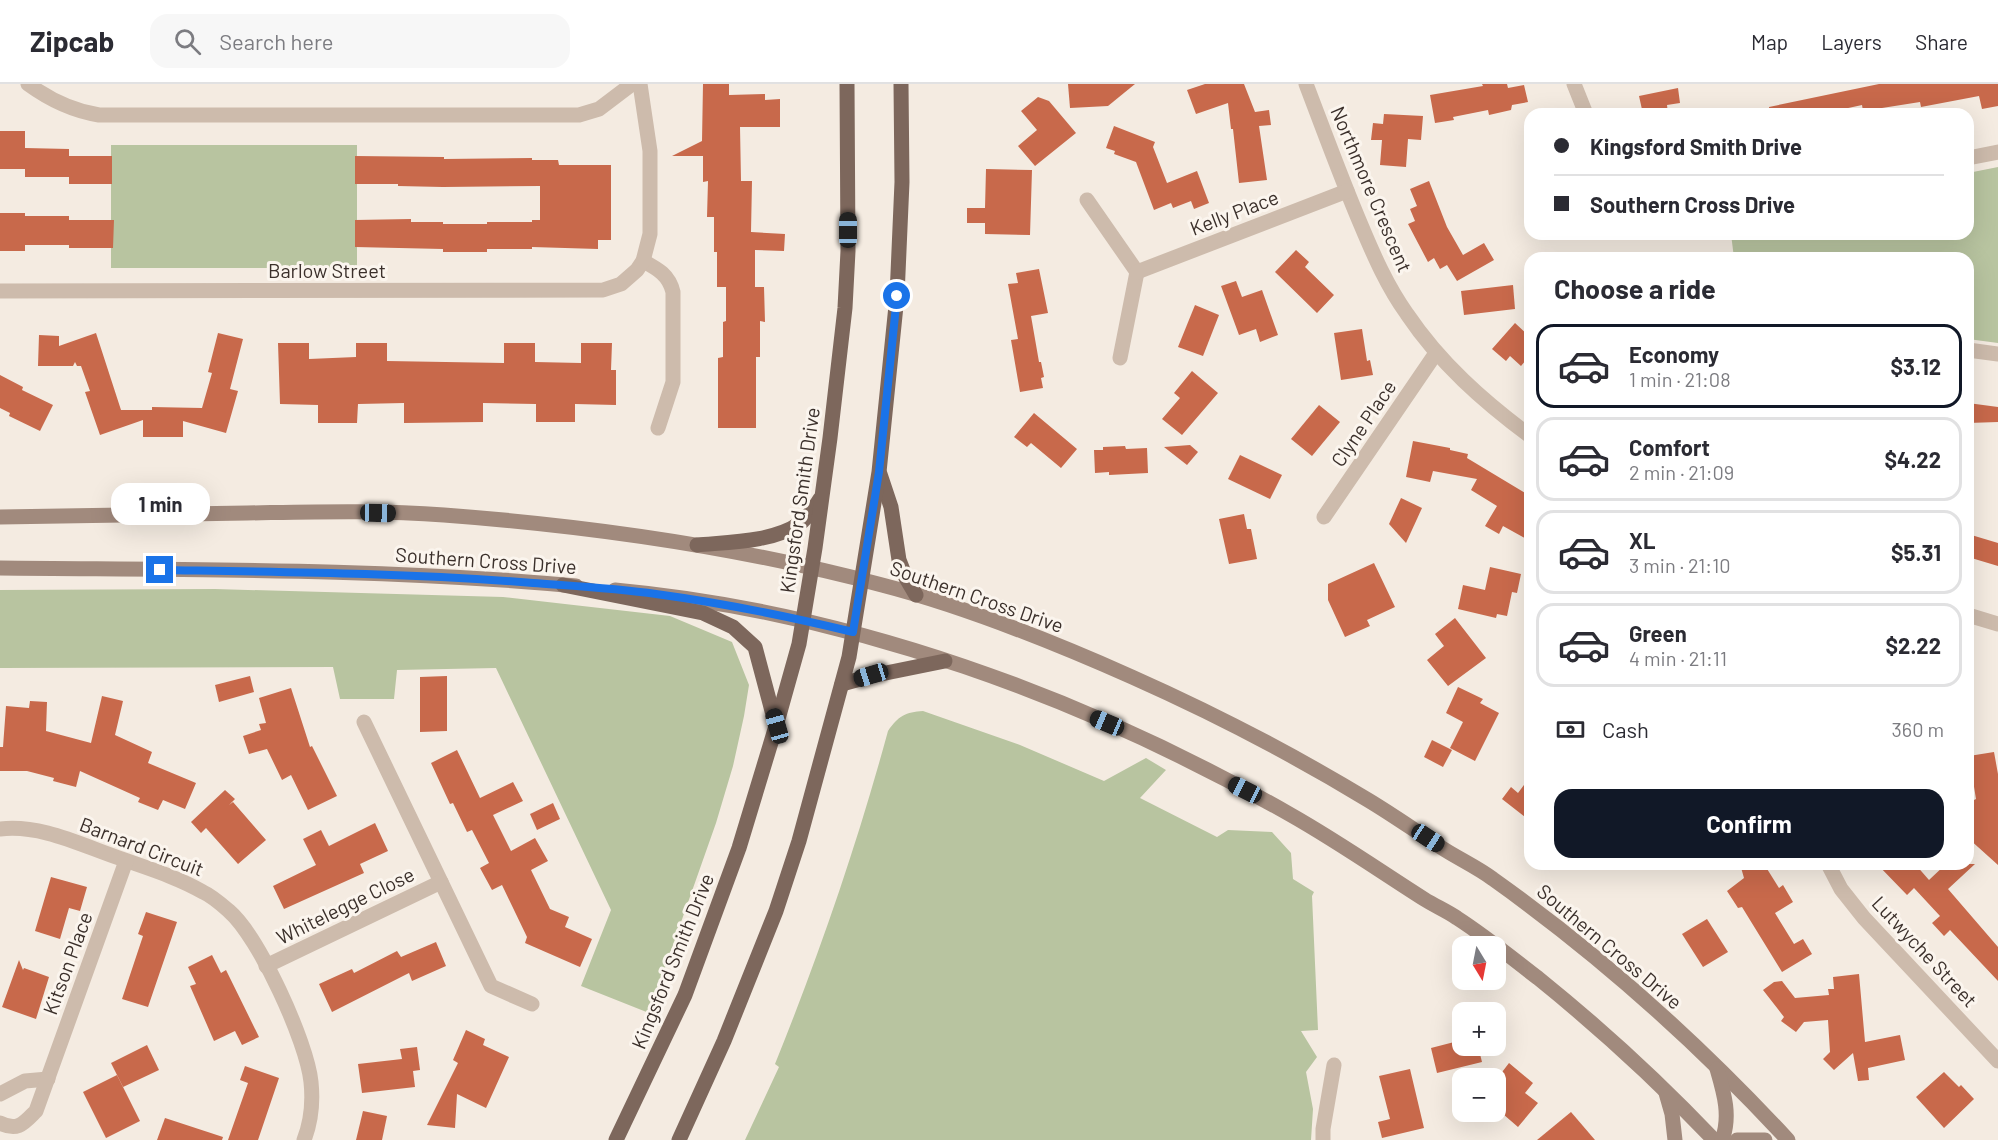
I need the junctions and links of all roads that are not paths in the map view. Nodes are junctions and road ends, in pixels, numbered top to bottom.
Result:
1 (28, 84) edge
2 (632, 84) edge
3 (640, 84) edge
4 (847, 84) edge
5 (901, 84) edge
6 (1574, 84) edge
7 (1311, 86) edge
8 (1584, 108) edge
9 (1998, 152) edge
10 (1974, 157) edge
11 (1347, 191) junction
12 (1086, 200) dead end
13 (643, 261) junction
14 (1137, 272) junction
15 (0, 291) edge
16 (1974, 351) edge
17 (1436, 353) junction
18 (1998, 354) edge
19 (1120, 358) dead end
20 (658, 428) dead end
21 (1524, 431) edge
22 (879, 472) junction
23 (822, 496) junction
24 (0, 517) edge
25 (1324, 517) dead end
26 (697, 545) junction
27 (0, 568) edge
28 (812, 569) junction
29 (861, 580) junction
30 (563, 585) junction
31 (916, 595) junction
32 (1974, 617) edge
33 (803, 620) junction
34 (1998, 624) edge
35 (853, 632) junction
36 (945, 662) junction
37 (842, 684) junction
38 (364, 722) dead end
39 (777, 726) junction
40 (0, 829) edge
41 (126, 861) junction
42 (1831, 870) edge
43 (441, 882) junction
44 (266, 966) junction
45 (532, 1004) dead end
46 (1998, 1061) edge
47 (1334, 1065) dead end
48 (1716, 1066) junction
49 (48, 1079) junction
50 (1665, 1089) junction
51 (0, 1094) edge
52 (0, 1123) edge
53 (304, 1140) edge
54 (616, 1140) edge
55 (679, 1140) edge
56 (1323, 1140) edge
57 (1674, 1140) edge
58 (1714, 1140) edge
59 (1722, 1140) edge
60 (1737, 1140) edge
61 (1765, 1140) edge
62 (1788, 1140) edge

1 - 2 street
3 - 13 street, Barlow Street
4 - 23 main road, Kingsford Smith Drive
5 - 22 main road
6 - 8 street
7 - 11 street, Northmore Crescent
9 - 10 street
11 - 14 street, Kelly Place
11 - 17 street, Northmore Crescent
12 - 14 street
13 - 15 street, Barlow Street
13 - 20 street
14 - 19 street
16 - 18 street
17 - 21 street, Northmore Crescent
17 - 25 street, Clyne Place
22 - 29 main road
22 - 31 main road
23 - 26 main road
23 - 28 main road, Kingsford Smith Drive
24 - 26 main road, Southern Cross Drive
26 - 28 main road, Southern Cross Drive
27 - 30 main road, Southern Cross Drive
28 - 29 main road, Southern Cross Drive
28 - 33 main road, Kingsford Smith Drive
29 - 31 main road, Southern Cross Drive
29 - 35 main road
30 - 33 main road, Southern Cross Drive
30 - 39 main road
31 - 48 main road, Southern Cross Drive
32 - 34 street
33 - 35 main road, Southern Cross Drive
33 - 39 main road, Kingsford Smith Drive
35 - 36 main road, Southern Cross Drive
35 - 37 main road
36 - 37 main road
36 - 50 main road, Southern Cross Drive
37 - 55 main road
38 - 43 street, Whitelegge Close
39 - 54 main road, Kingsford Smith Drive
40 - 41 street, Barnard Circuit
41 - 44 street, Barnard Circuit
41 - 49 street, Kitson Place
42 - 46 street, Lutwyche Street
43 - 44 street, Whitelegge Close
43 - 45 street, Whitelegge Close
44 - 53 street, Barnard Circuit
47 - 56 street
48 - 59 main road
48 - 62 main road, Southern Cross Drive
49 - 51 street
49 - 52 street, Kitson Place
50 - 57 main road
50 - 58 main road, Southern Cross Drive
60 - 61 main road

